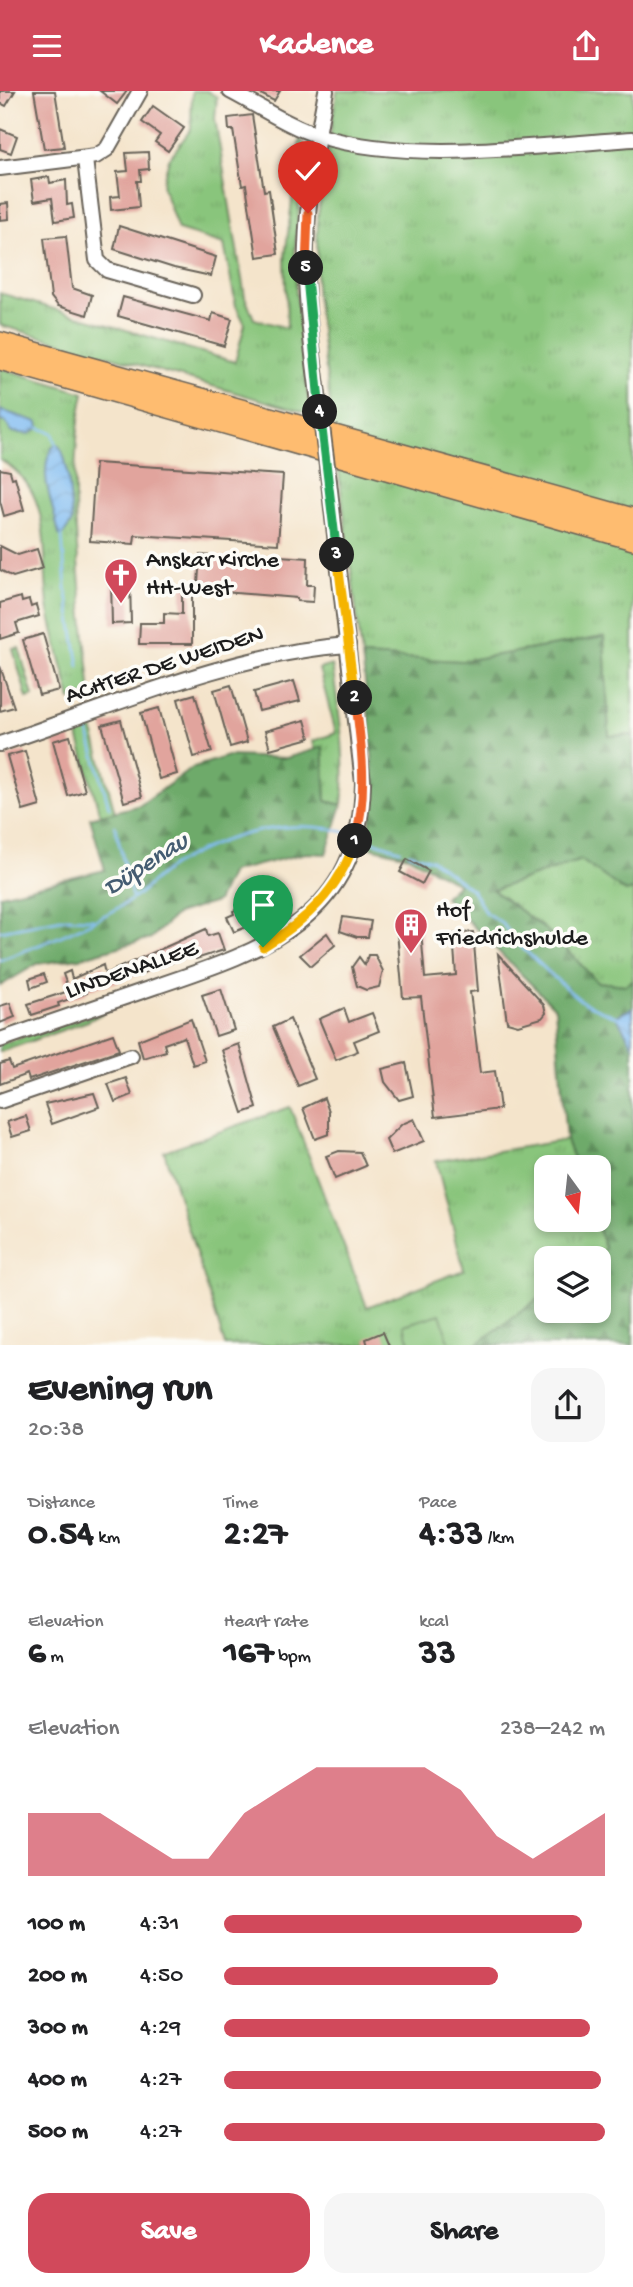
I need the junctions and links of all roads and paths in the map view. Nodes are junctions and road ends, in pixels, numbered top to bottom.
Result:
1 (140, 91) edge
2 (230, 91) edge
3 (326, 91) edge
4 (318, 136) junction
5 (633, 139) edge
6 (85, 159) junction
7 (0, 168) edge
8 (193, 295) dead end
9 (0, 343) edge
10 (0, 359) edge
11 (633, 519) edge
12 (633, 538) edge
13 (348, 645) junction
14 (0, 744) edge
15 (0, 1040) edge
16 (131, 1056) dead end
17 (0, 1101) edge

1 - 6 street
2 - 4 street
3 - 4 street, LINDENALLEE
4 - 5 street
4 - 13 street, LINDENALLEE, bridge
6 - 7 street
6 - 8 street
9 - 11 highway
10 - 12 highway
13 - 14 street, ACHTER DE WEIDEN
13 - 15 street, LINDENALLEE
16 - 17 street

